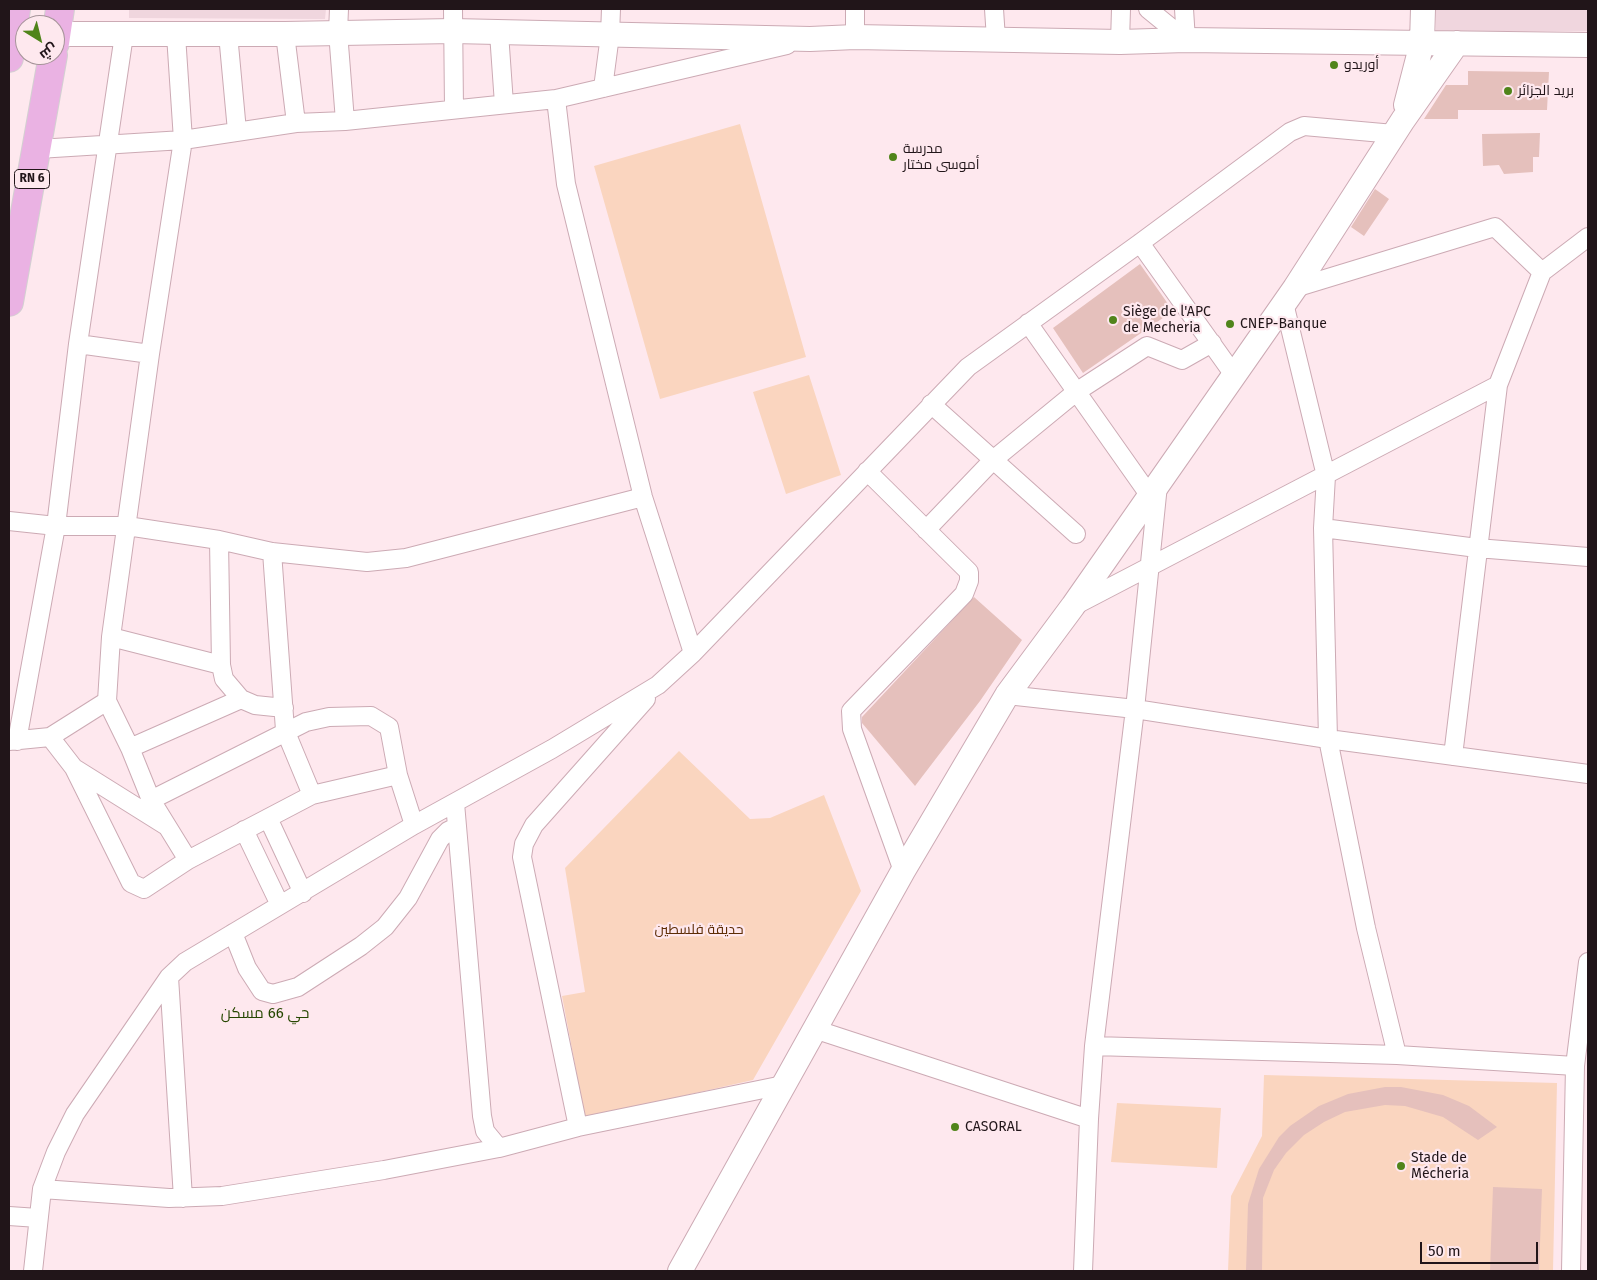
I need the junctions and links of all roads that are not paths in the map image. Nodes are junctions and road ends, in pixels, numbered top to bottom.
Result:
1 (611, 9) edge
2 (855, 9) edge
3 (994, 9) edge
4 (1121, 9) edge
5 (1148, 9) edge
6 (1184, 9) edge
7 (1423, 9) edge
8 (338, 20) edge
9 (453, 20) edge
10 (228, 34) junction
11 (285, 34) junction
12 (499, 34) junction
13 (15, 35) edge
14 (65, 35) edge
15 (124, 35) junction
16 (176, 35) junction
17 (610, 35) junction
18 (855, 37) junction
19 (810, 39) junction
20 (996, 39) junction
21 (1186, 40) junction
22 (1120, 42) junction
23 (1422, 43) junction
24 (1457, 43) junction
25 (1588, 45) edge
26 (9, 58) edge
27 (51, 65) edge
28 (603, 88) junction
29 (556, 99) junction
30 (504, 104) junction
31 (454, 109) junction
32 (345, 121) junction
33 (296, 123) junction
34 (1398, 127) junction
35 (237, 131) junction
36 (183, 140) junction
37 (108, 145) junction
38 (38, 150) junction
39 (1588, 237) edge
40 (1140, 244) junction
41 (1542, 272) junction
42 (1290, 296) junction
43 (9, 302) edge
44 (1028, 323) junction
45 (78, 344) junction
46 (1212, 344) junction
47 (150, 354) junction
48 (1234, 375) junction
49 (1498, 384) junction
50 (1076, 392) junction
51 (931, 404) junction
52 (993, 460) junction
53 (867, 471) junction
54 (1326, 476) junction
55 (1154, 490) junction
56 (643, 497) junction
57 (9, 521) edge
58 (56, 526) junction
59 (127, 526) junction
60 (1323, 528) junction
61 (926, 530) junction
62 (1076, 534) dead end
63 (219, 540) junction
64 (1477, 548) junction
65 (272, 552) junction
66 (1588, 557) edge
67 (1151, 566) junction
68 (1073, 606) junction
69 (110, 637) junction
70 (693, 653) junction
71 (221, 665) junction
72 (658, 685) junction
73 (1007, 695) junction
74 (241, 699) junction
75 (107, 701) junction
76 (284, 708) junction
77 (1135, 709) junction
78 (285, 730) junction
79 (50, 737) junction
80 (1328, 739) junction
81 (13, 741) edge
82 (130, 748) junction
83 (1453, 756) junction
84 (74, 768) junction
85 (1588, 774) edge
86 (398, 775) junction
87 (312, 795) junction
88 (151, 800) junction
89 (455, 803) junction
90 (268, 818) junction
91 (414, 825) junction
92 (166, 826) junction
93 (456, 827) junction
94 (244, 830) junction
95 (188, 860) junction
96 (903, 871) junction
97 (303, 893) junction
98 (280, 906) junction
99 (233, 933) junction
100 (1588, 962) edge
101 (169, 977) junction
102 (814, 1029) junction
103 (1094, 1046) junction
104 (1397, 1055) junction
105 (1575, 1066) junction
106 (782, 1085) junction
107 (1582, 1114) edge
108 (1089, 1119) junction
109 (578, 1126) junction
110 (499, 1148) junction
111 (42, 1189) junction
112 (182, 1198) junction
113 (9, 1216) edge
114 (38, 1218) junction
115 (33, 1271) edge
116 (680, 1271) edge
117 (1084, 1271) edge
118 (1570, 1271) edge

1 - 17 street
2 - 18 street
3 - 20 street
4 - 22 street
5 - 21 street
6 - 21 street
7 - 23 main road
8 - 9 main road
8 - 11 main road
8 - 32 street
9 - 12 main road
9 - 31 street
10 - 11 main road
10 - 16 main road
10 - 35 street
11 - 33 street
12 - 17 main road
12 - 30 street
13 - 26 main road
14 - 15 main road
15 - 16 main road
15 - 37 street
16 - 36 street
17 - 19 main road
17 - 28 street
18 - 19 main road
18 - 20 main road
19 - 28 street
20 - 22 main road
21 - 22 main road
21 - 23 main road
23 - 24 main road
23 - 34 main road
24 - 25 main road
24 - 34 main road
27 - 38 main road, RN 6
28 - 29 street
29 - 30 street
29 - 56 street
30 - 31 street
31 - 32 street
32 - 33 street
33 - 35 street
34 - 40 street
34 - 42 main road
35 - 36 street
36 - 37 street
36 - 47 street
37 - 38 street
37 - 45 street
38 - 43 main road, RN 6
39 - 41 street
40 - 44 street
40 - 46 street
41 - 42 street
41 - 49 street
42 - 48 main road
42 - 54 street
44 - 50 street
44 - 51 street
45 - 47 street
45 - 58 street
46 - 48 street
46 - 50 street
47 - 59 street
48 - 55 main road
49 - 54 street
49 - 64 street
50 - 52 street
50 - 55 street
51 - 52 street
51 - 53 street
52 - 61 street
52 - 62 street
53 - 61 street
53 - 70 street
54 - 60 street
54 - 67 street
55 - 67 street
55 - 68 main road
56 - 65 street
56 - 70 street
57 - 58 street
58 - 59 street
58 - 81 street
59 - 63 street
59 - 69 street
60 - 64 street
60 - 80 street
61 - 96 street
63 - 65 street
63 - 71 street
64 - 66 street
64 - 83 street
65 - 76 street
67 - 68 street
67 - 77 street
68 - 73 main road
69 - 71 street
69 - 75 street
70 - 72 street
71 - 74 street
72 - 89 street
72 - 109 street
73 - 77 street
73 - 96 main road
74 - 76 street
74 - 82 street
75 - 79 street
75 - 82 street
76 - 78 street
77 - 80 street
77 - 103 street
78 - 86 street
78 - 87 street
78 - 88 street
79 - 81 street
79 - 84 street
80 - 83 street
80 - 104 street
82 - 88 street
83 - 85 street
84 - 92 street
84 - 95 street
86 - 87 street
86 - 91 street
87 - 90 street
88 - 92 street
89 - 91 street
89 - 93 street
90 - 94 street
90 - 97 street
91 - 97 street
92 - 95 street
93 - 99 street
93 - 110 street
94 - 95 street
94 - 98 street
96 - 102 main road
97 - 98 street
98 - 99 street
99 - 101 street
100 - 105 street
101 - 111 street
101 - 112 street
102 - 106 main road
102 - 108 street
103 - 104 street
103 - 108 street
104 - 105 street
105 - 107 street
106 - 109 street
106 - 116 main road
107 - 118 street
108 - 117 street
109 - 110 street
110 - 112 street
111 - 112 street
111 - 114 street
113 - 114 street
114 - 115 street

